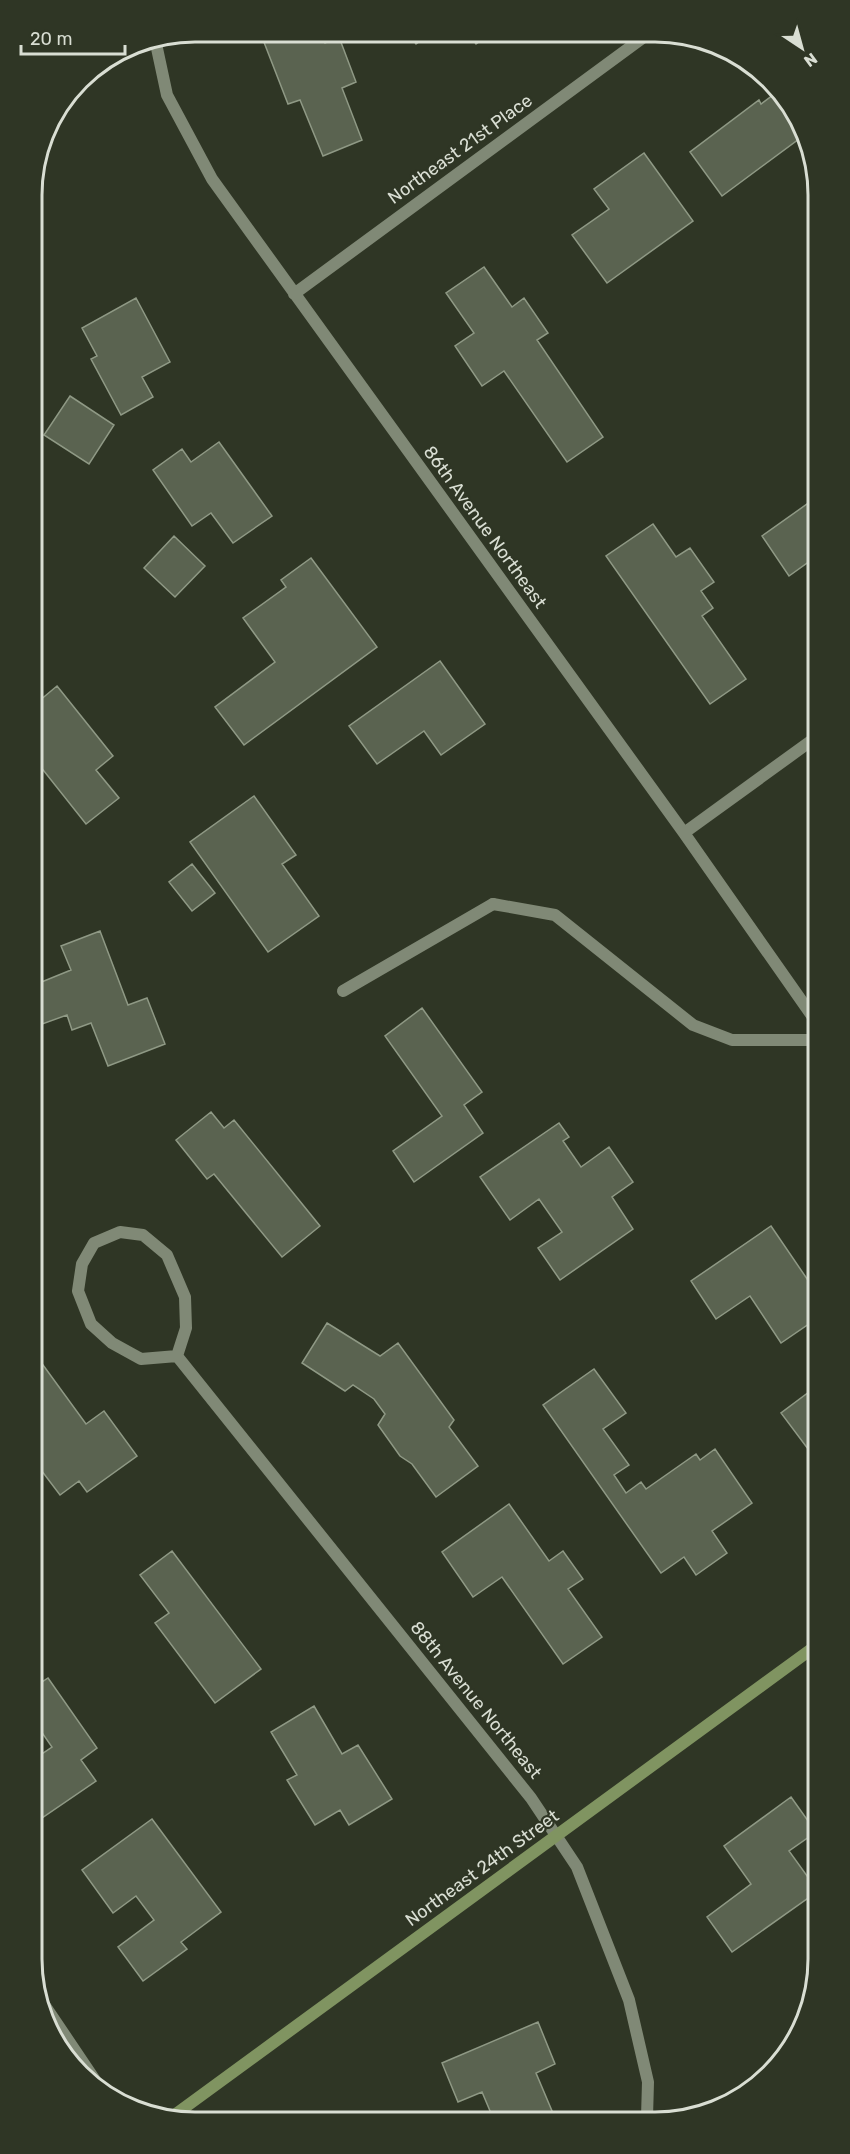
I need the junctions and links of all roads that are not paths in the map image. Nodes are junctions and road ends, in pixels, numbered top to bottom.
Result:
1 (637, 42) edge
2 (157, 47) edge
3 (294, 294) junction
4 (808, 743) edge
5 (684, 833) junction
6 (343, 992) dead end
7 (808, 1010) edge
8 (808, 1040) edge
9 (177, 1356) junction
10 (808, 1652) edge
11 (556, 1836) junction
12 (56, 2022) edge
13 (84, 2064) edge
14 (180, 2111) edge
15 (647, 2112) edge

1 - 3 street, Northeast 21st Place
2 - 3 street, 86th Avenue Northeast
3 - 5 street, 86th Avenue Northeast
4 - 5 street
5 - 7 street, 86th Avenue Northeast
6 - 8 street
9 - 9 street
9 - 11 street, 88th Avenue Northeast
10 - 11 main road, Northeast 24th Street
11 - 14 main road, Northeast 24th Street
11 - 15 street, 88th Avenue Northeast
12 - 13 street

